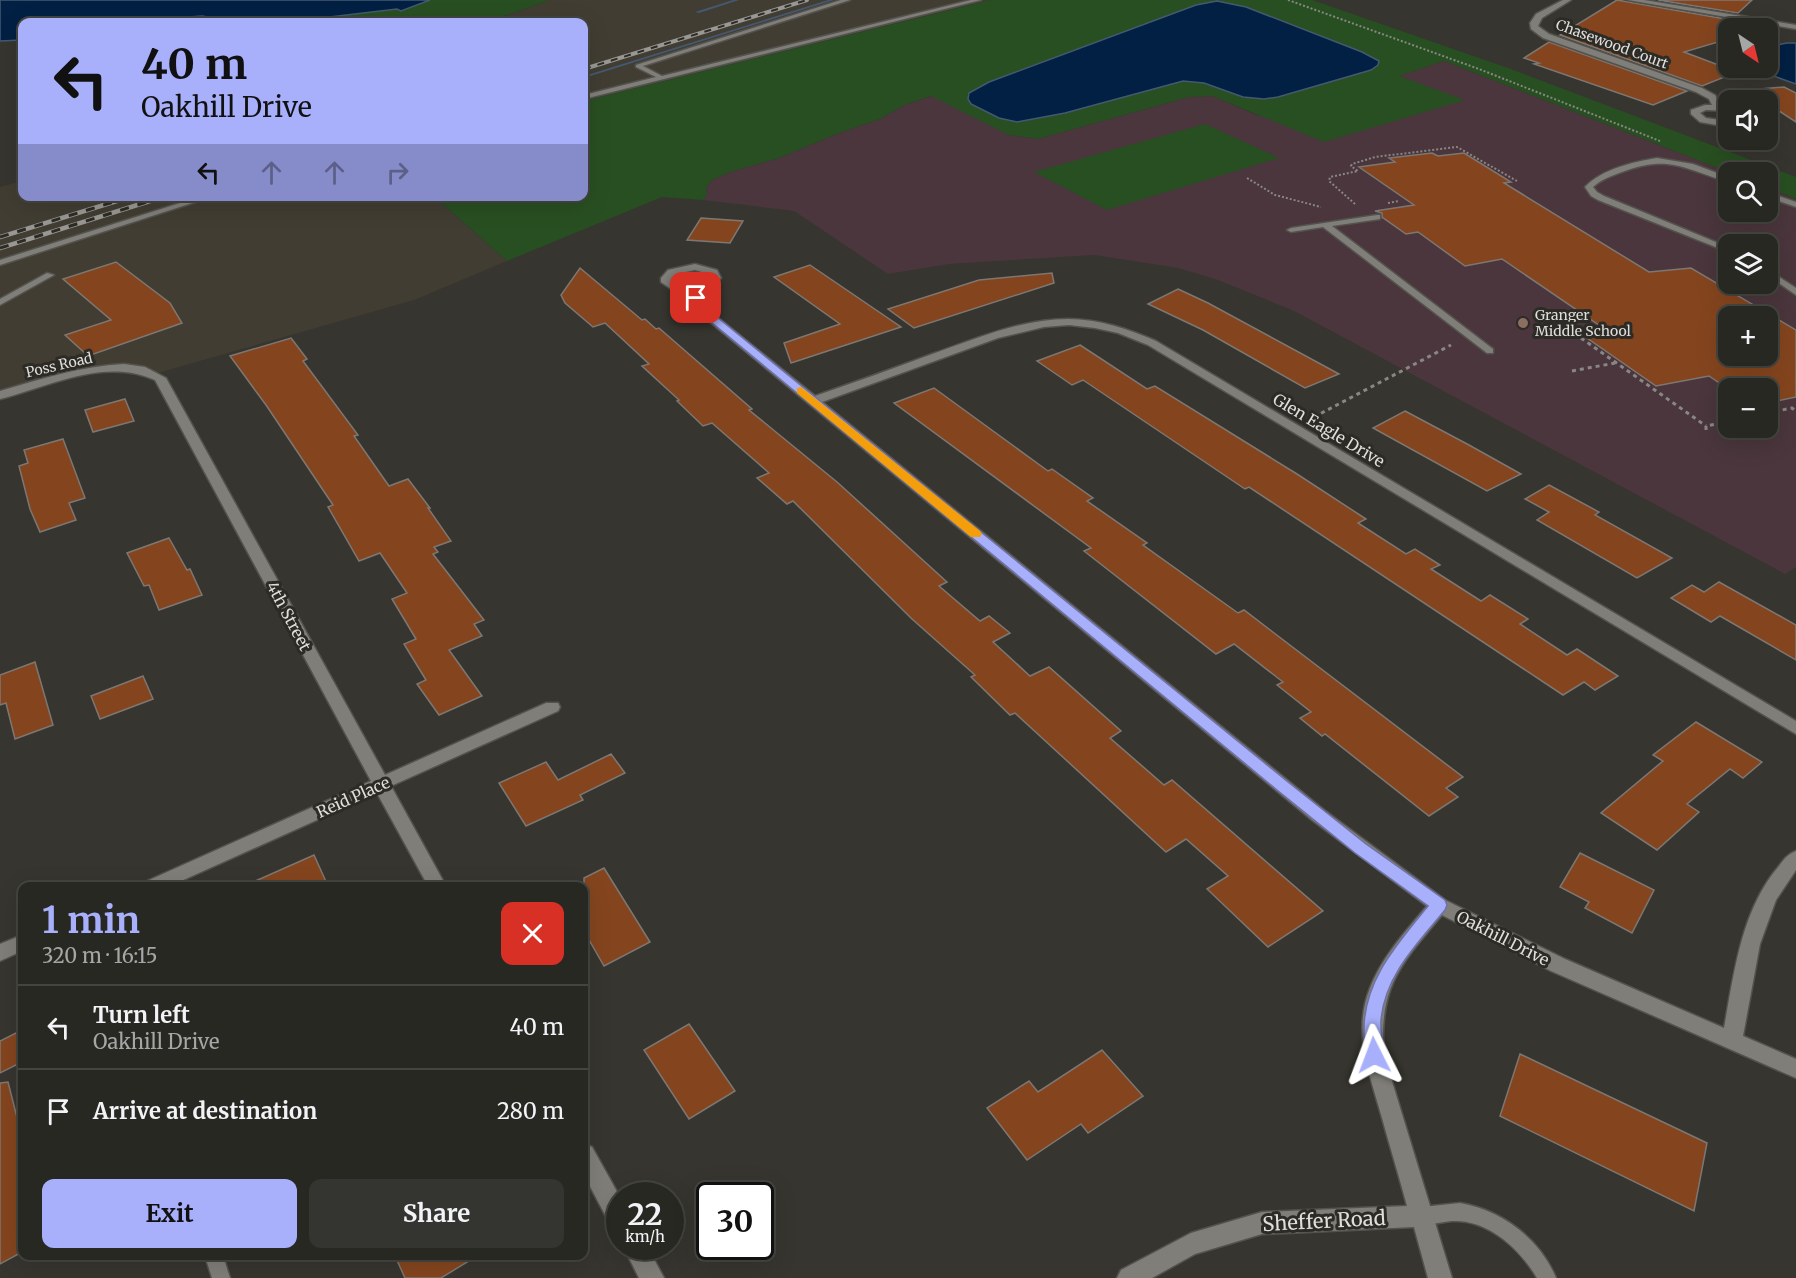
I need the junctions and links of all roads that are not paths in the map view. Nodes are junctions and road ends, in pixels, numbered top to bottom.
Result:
1 (847, 0) edge
2 (978, 0) edge
3 (1568, 0) edge
4 (1631, 0) edge
5 (1796, 27) edge
6 (662, 78) junction
7 (588, 96) edge
8 (1718, 104) edge
9 (1718, 109) edge
10 (1718, 122) edge
11 (1718, 176) edge
12 (1778, 198) edge
13 (195, 201) edge
14 (1796, 205) edge
15 (1377, 217) dead end
16 (1325, 225) junction
17 (1291, 230) dead end
18 (1718, 246) edge
19 (0, 263) edge
20 (50, 275) dead end
21 (1778, 279) edge
22 (696, 290) dead end
23 (1796, 292) edge
24 (0, 302) edge
25 (1490, 351) dead end
26 (125, 368) joint
27 (0, 395) edge
28 (813, 401) junction
29 (552, 707) dead end
30 (1796, 728) edge
31 (381, 784) junction
32 (1796, 858) edge
33 (162, 882) edge
34 (435, 882) edge
35 (1439, 905) junction
36 (18, 946) edge
37 (0, 953) edge
38 (1732, 1041) junction
39 (1796, 1069) edge
40 (588, 1161) edge
41 (606, 1194) edge
42 (1422, 1216) junction
43 (215, 1260) edge
44 (642, 1260) edge
45 (221, 1278) edge
46 (652, 1278) edge
47 (1129, 1278) edge
48 (1440, 1278) edge
49 (1547, 1278) edge

1 - 6 lane
2 - 6 lane
3 - 8 street, Chasewood Court
4 - 5 street
6 - 7 lane
9 - 10 street, Chasewood Court
11 - 18 lane
12 - 14 lane
13 - 19 lane
15 - 16 lane
16 - 17 lane
16 - 25 lane
20 - 24 lane
21 - 23 lane
22 - 28 street, Oakhill Drive
26 - 27 street, Poss Road
26 - 31 street, 4th Street
28 - 30 street, Glen Eagle Drive
28 - 35 street, Oakhill Drive
29 - 31 street, Reid Place
31 - 33 street, Reid Place
31 - 34 street, 4th Street
32 - 38 street
35 - 38 street, Oakhill Drive
35 - 42 street
36 - 37 street
38 - 39 street, Oakhill Drive
40 - 41 street
42 - 47 street, Sheffer Road
42 - 48 street
42 - 49 lane
43 - 45 lane
44 - 46 street

